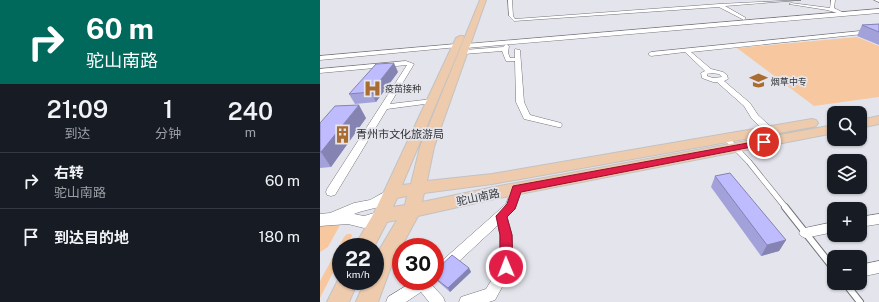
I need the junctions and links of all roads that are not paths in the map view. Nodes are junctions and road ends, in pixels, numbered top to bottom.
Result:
1 (476, 0) edge
2 (483, 0) edge
3 (510, 0) edge
4 (709, 0) edge
5 (799, 0) edge
6 (833, 0) edge
7 (876, 0) edge
8 (780, 1) edge
9 (879, 1) edge
10 (718, 5) junction
11 (879, 11) edge
12 (844, 14) junction
13 (744, 19) dead end
14 (874, 32) edge
15 (462, 48) junction
16 (517, 50) dead end
17 (686, 50) junction
18 (651, 54) dead end
19 (320, 58) edge
20 (518, 59) junction
21 (320, 71) edge
22 (432, 101) junction
23 (384, 106) junction
24 (879, 111) edge
25 (867, 114) edge
26 (827, 120) edge
27 (879, 120) edge
28 (867, 123) edge
29 (558, 125) dead end
30 (827, 130) edge
31 (770, 131) junction
32 (731, 143) junction
33 (418, 188) junction
34 (517, 189) junction
35 (331, 192) dead end
36 (390, 194) junction
37 (412, 211) junction
38 (381, 216) junction
39 (502, 216) junction
40 (326, 219) edge
41 (879, 219) edge
42 (867, 221) edge
43 (827, 228) edge
44 (805, 233) junction
45 (369, 238) edge
46 (827, 260) edge
47 (444, 267) edge
48 (879, 267) edge
49 (867, 269) edge
50 (344, 290) edge
51 (411, 290) edge
52 (430, 290) edge
53 (851, 290) edge
54 (338, 302) edge
55 (367, 302) edge
56 (392, 302) edge
57 (438, 302) edge
58 (466, 302) edge
59 (860, 302) edge

1 - 15 main road
2 - 15 main road
3 - 10 street
4 - 10 street
5 - 8 street
6 - 12 street
7 - 9 street
8 - 10 street
8 - 12 street
10 - 13 street
11 - 12 street
12 - 15 street
14 - 17 street
15 - 19 street
15 - 20 street
15 - 22 main road
15 - 33 main road
16 - 20 street
17 - 18 street
17 - 31 street
20 - 29 street
21 - 23 street
22 - 23 street
22 - 36 main road
23 - 35 street
24 - 25 main road
26 - 31 main road, 驼山南路
27 - 28 main road
30 - 32 main road, 驼山南路
31 - 32 main road, 驼山南路
32 - 33 main road, 驼山南路
32 - 34 main road, 驼山南路
32 - 44 lane
33 - 36 main road, 驼山南路
33 - 37 main road
34 - 37 main road, 驼山南路
34 - 39 street
36 - 38 main road
36 - 40 street
37 - 38 main road, 驼山南路
37 - 55 main road
38 - 40 street
38 - 45 main road
39 - 47 street
39 - 58 street
41 - 42 street
43 - 44 street
44 - 46 lane
48 - 49 street
50 - 54 main road
51 - 56 street
52 - 57 street
53 - 59 lane

